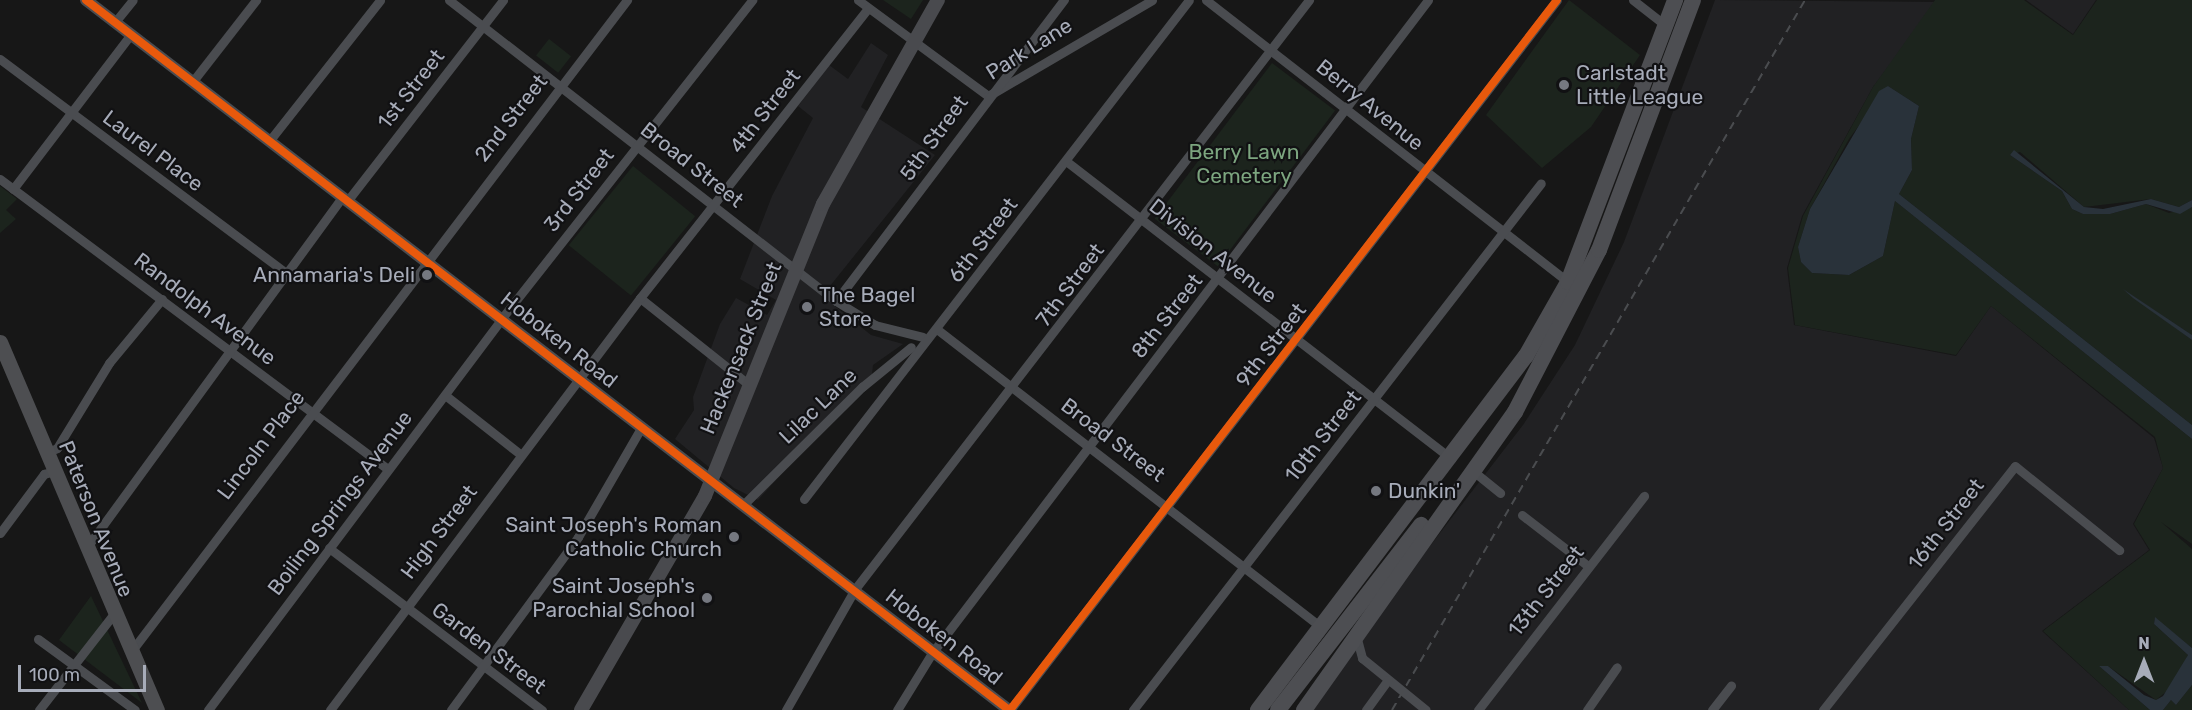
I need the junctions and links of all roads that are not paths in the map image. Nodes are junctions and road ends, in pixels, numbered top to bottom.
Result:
1 (86, 0) edge
2 (133, 0) edge
3 (256, 0) edge
4 (380, 0) edge
5 (449, 0) edge
6 (502, 0) edge
7 (627, 0) edge
8 (752, 0) edge
9 (858, 0) edge
10 (938, 0) edge
11 (1064, 0) edge
12 (1152, 0) edge
13 (1189, 0) edge
14 (1206, 0) edge
15 (1309, 0) edge
16 (1428, 0) edge
17 (1557, 0) edge
18 (1633, 0) edge
19 (1675, 0) edge
20 (1693, 0) edge
21 (868, 8) junction
22 (115, 22) junction
23 (483, 25) junction
24 (1665, 25) junction
25 (131, 34) junction
26 (912, 41) junction
27 (1270, 50) junction
28 (0, 59) edge
29 (193, 81) junction
30 (559, 85) junction
31 (988, 96) junction
32 (1344, 103) junction
33 (71, 113) junction
34 (270, 140) junction
35 (636, 145) junction
36 (1066, 161) junction
37 (1427, 173) junction
38 (0, 179) edge
39 (1541, 183) dead end
40 (13, 189) junction
41 (346, 198) junction
42 (713, 205) junction
43 (1142, 220) junction
44 (1504, 232) junction
45 (425, 259) junction
46 (795, 270) junction
47 (285, 272) junction
48 (1218, 279) junction
49 (1568, 282) junction
50 (640, 298) junction
51 (162, 299) junction
52 (836, 301) junction
53 (502, 318) junction
54 (938, 330) junction
55 (923, 338) junction
56 (1298, 340) junction
57 (0, 342) edge
58 (230, 350) junction
59 (1549, 350) junction
60 (580, 378) junction
61 (748, 384) junction
62 (1014, 389) junction
63 (445, 395) junction
64 (1375, 399) junction
65 (309, 410) junction
66 (642, 426) junction
67 (1090, 444) junction
68 (46, 453) junction
69 (520, 454) junction
70 (1451, 459) junction
71 (387, 469) junction
72 (54, 471) junction
73 (1473, 471) junction
74 (711, 479) junction
75 (1500, 493) dead end
76 (1644, 496) dead end
77 (804, 499) dead end
78 (1168, 504) junction
79 (742, 506) junction
80 (1522, 515) dead end
81 (0, 533) edge
82 (87, 547) junction
83 (329, 548) junction
84 (2119, 550) dead end
85 (1588, 566) junction
86 (1244, 568) junction
87 (855, 589) junction
88 (406, 607) junction
89 (113, 615) junction
90 (1321, 627) junction
91 (1357, 632) junction
92 (38, 639) dead end
93 (932, 653) junction
94 (129, 654) junction
95 (72, 665) junction
96 (483, 666) junction
97 (1617, 667) dead end
98 (1388, 680) junction
99 (1731, 686) dead end
100 (39, 710) edge
101 (135, 710) edge
102 (157, 710) edge
103 (208, 710) edge
104 (330, 710) edge
105 (451, 710) edge
106 (542, 710) edge
107 (581, 710) edge
108 (786, 710) edge
109 (897, 710) edge
110 (1009, 710) edge
111 (1132, 710) edge
112 (1258, 710) edge
113 (1278, 710) edge
114 (1304, 710) edge
115 (1366, 710) edge
116 (1426, 710) edge
117 (1478, 710) edge
118 (1587, 710) edge
119 (1712, 710) edge
120 (1823, 710) edge

1 - 22 street, Hoboken Road
2 - 22 street
3 - 29 street
4 - 34 street
5 - 23 street, Broad Street
6 - 23 street, 1st Street
7 - 30 street, 2nd Street
8 - 35 street, 3rd Street
9 - 21 street
10 - 26 main road, Hackensack Street
11 - 31 street, 5th Street
12 - 31 street, Park Lane
13 - 36 street, 6th Street
14 - 27 street, Berry Avenue
15 - 27 street, 7th Street
16 - 32 street, 8th Street
17 - 37 street, 9th Street
18 - 24 street
19 - 24 highway
20 - 59 highway
21 - 26 street
21 - 42 street, 4th Street
22 - 25 street, Hoboken Road
23 - 30 street, Broad Street
23 - 41 street, 1st Street
24 - 49 highway
25 - 29 street, Hoboken Road
25 - 33 street
26 - 31 street
26 - 46 main road, Hackensack Street
27 - 32 street, Berry Avenue
27 - 43 street, 7th Street
28 - 33 street, Laurel Place
29 - 34 street, Hoboken Road
30 - 35 street, Broad Street
30 - 45 street, 2nd Street
31 - 52 street, 5th Street
32 - 37 street, Berry Avenue
32 - 48 street, 8th Street
33 - 40 street
33 - 47 street, Laurel Place
34 - 41 street, Hoboken Road
35 - 42 street, Broad Street
35 - 53 street, 3rd Street
36 - 43 street, Division Avenue
36 - 54 street, 6th Street
37 - 44 street, Berry Avenue
37 - 56 street, 9th Street
38 - 40 street, Randolph Avenue
39 - 44 street, 10th Street
40 - 51 street, Randolph Avenue
41 - 45 street, Hoboken Road
41 - 47 street, 1st Street
42 - 46 street, Broad Street
42 - 50 street, 4th Street
43 - 48 street, Division Avenue
43 - 62 street, 7th Street
44 - 49 street, Berry Avenue
44 - 64 street, 10th Street
45 - 53 street, Hoboken Road
45 - 65 street, Lincoln Place
46 - 52 street, Broad Street
46 - 61 main road, Hackensack Street
47 - 58 street, 1st Street
48 - 56 street, Division Avenue
48 - 67 street, 8th Street
49 - 70 highway
50 - 60 street, 4th Street
50 - 61 street
51 - 58 street, Randolph Avenue
51 - 68 street
52 - 55 street, Broad Street
53 - 60 street, Hoboken Road
53 - 63 street, Boiling Springs Avenue
54 - 55 street, 6th Street
54 - 62 street, Broad Street
55 - 77 street, 6th Street
55 - 79 street, Lilac Lane
56 - 64 street, Division Avenue
56 - 78 street, 9th Street
57 - 68 main road, Paterson Avenue
58 - 65 street, Randolph Avenue
58 - 82 street, 1st Street
59 - 73 highway
59 - 113 highway
60 - 66 street, Hoboken Road
60 - 69 street, High Street
61 - 74 main road, Hackensack Street
62 - 67 street, Broad Street
62 - 87 street, 7th Street
63 - 69 street
63 - 71 street, Boiling Springs Avenue
64 - 70 street, Division Avenue
64 - 86 street, 10th Street
65 - 71 street, Randolph Avenue
65 - 94 street, Lincoln Place
66 - 74 street, Hoboken Road
66 - 96 street
67 - 78 street, Broad Street
67 - 93 street, 8th Street
68 - 72 main road, Paterson Avenue
69 - 88 street, High Street
70 - 90 highway
71 - 83 street, Boiling Springs Avenue
72 - 81 street
72 - 82 main road, Paterson Avenue
73 - 75 street
73 - 91 highway
74 - 79 street, Hoboken Road
74 - 107 main road, Hackensack Street
76 - 85 street, 13th Street
78 - 86 street, Broad Street
78 - 110 street, 9th Street
79 - 87 street, Hoboken Road
80 - 85 street
82 - 89 main road, Paterson Avenue
83 - 88 street, Garden Street
83 - 103 street, Boiling Springs Avenue
84 - 120 street, 16th Street
85 - 117 street, 13th Street
86 - 90 street, Broad Street
86 - 111 street, 10th Street
87 - 93 street, Hoboken Road
87 - 108 street, 7th Street
88 - 96 street, Garden Street
88 - 104 street, High Street
89 - 94 main road, Paterson Avenue
89 - 95 street
90 - 112 highway
91 - 98 street
91 - 114 highway
92 - 95 street
93 - 109 street, 8th Street
93 - 110 street, Hoboken Road
94 - 102 main road, Paterson Avenue
95 - 100 street
95 - 101 street
96 - 105 street
96 - 106 street, Garden Street
97 - 118 street
98 - 115 street
98 - 116 street
99 - 119 street

